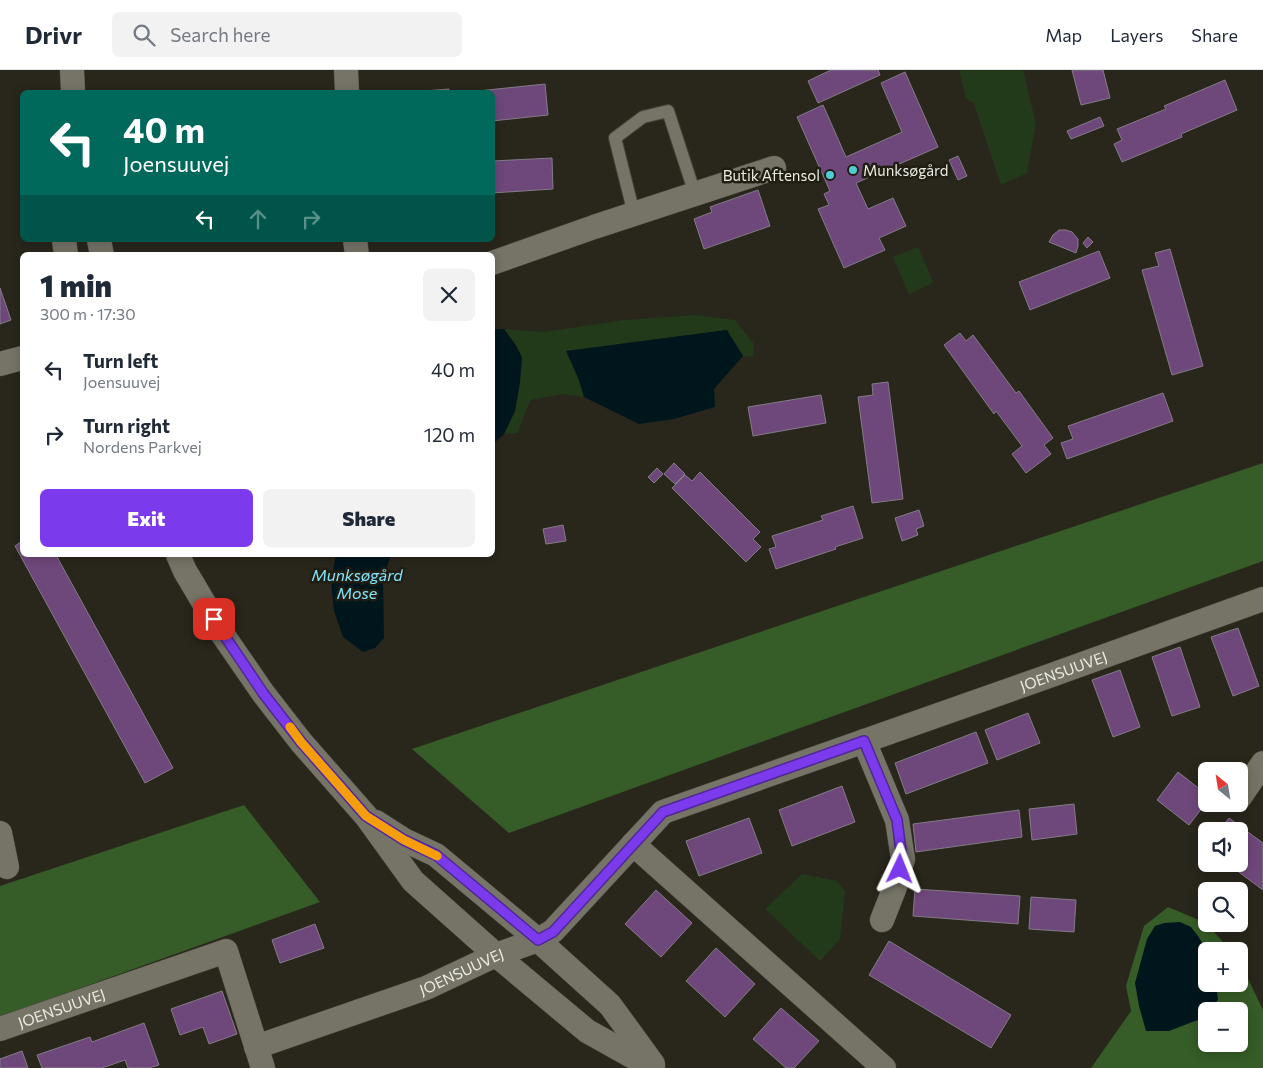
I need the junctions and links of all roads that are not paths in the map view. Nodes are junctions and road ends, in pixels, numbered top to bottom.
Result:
1 (72, 70) edge
2 (346, 70) edge
3 (72, 90) edge
4 (346, 90) edge
5 (774, 168) dead end
6 (694, 194) junction
7 (634, 214) junction
8 (495, 262) edge
9 (20, 359) edge
10 (0, 364) edge
11 (179, 557) edge
12 (1263, 599) edge
13 (864, 741) junction
14 (1263, 763) edge
15 (1248, 785) edge
16 (366, 816) junction
17 (0, 833) edge
18 (633, 844) junction
19 (7, 867) dead end
20 (882, 920) dead end
21 (538, 940) junction
22 (496, 955) junction
23 (0, 1029) edge
24 (260, 1058) edge
25 (654, 1068) edge
26 (884, 1068) edge

1 - 3 street
2 - 4 street
5 - 6 street
6 - 7 street
6 - 7 lane
7 - 8 street
9 - 10 street
11 - 16 street
12 - 13 street, JOENSUUVEJ
13 - 18 street, JOENSUUVEJ
13 - 20 street
14 - 15 street
16 - 21 street
16 - 22 street
17 - 19 street
18 - 21 street, JOENSUUVEJ
18 - 26 street
21 - 22 street, JOENSUUVEJ
21 - 25 street
22 - 24 street, JOENSUUVEJ
22 - 25 street
23 - 24 street, JOENSUUVEJ

